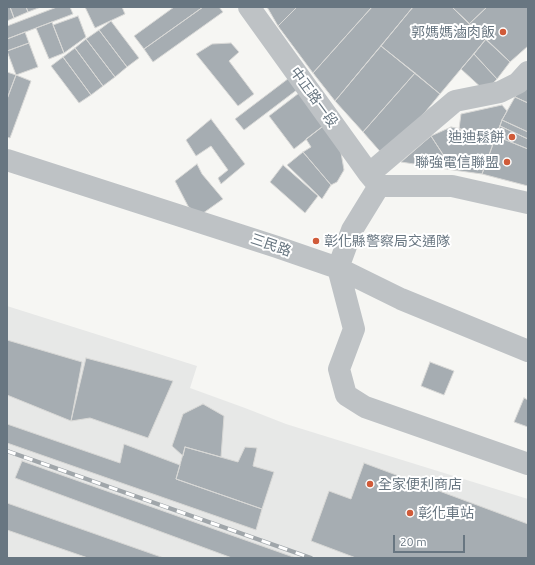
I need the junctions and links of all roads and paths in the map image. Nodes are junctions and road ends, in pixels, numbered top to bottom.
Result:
1 (249, 7) edge
2 (528, 72) edge
3 (7, 160) edge
4 (374, 180) junction
5 (528, 202) edge
6 (338, 268) junction
7 (528, 351) edge
8 (528, 464) edge

1 - 4 street, 中正路一段
2 - 4 street
3 - 6 street, 三民路
4 - 5 street
4 - 6 street
6 - 7 street, 三民路
6 - 8 street

